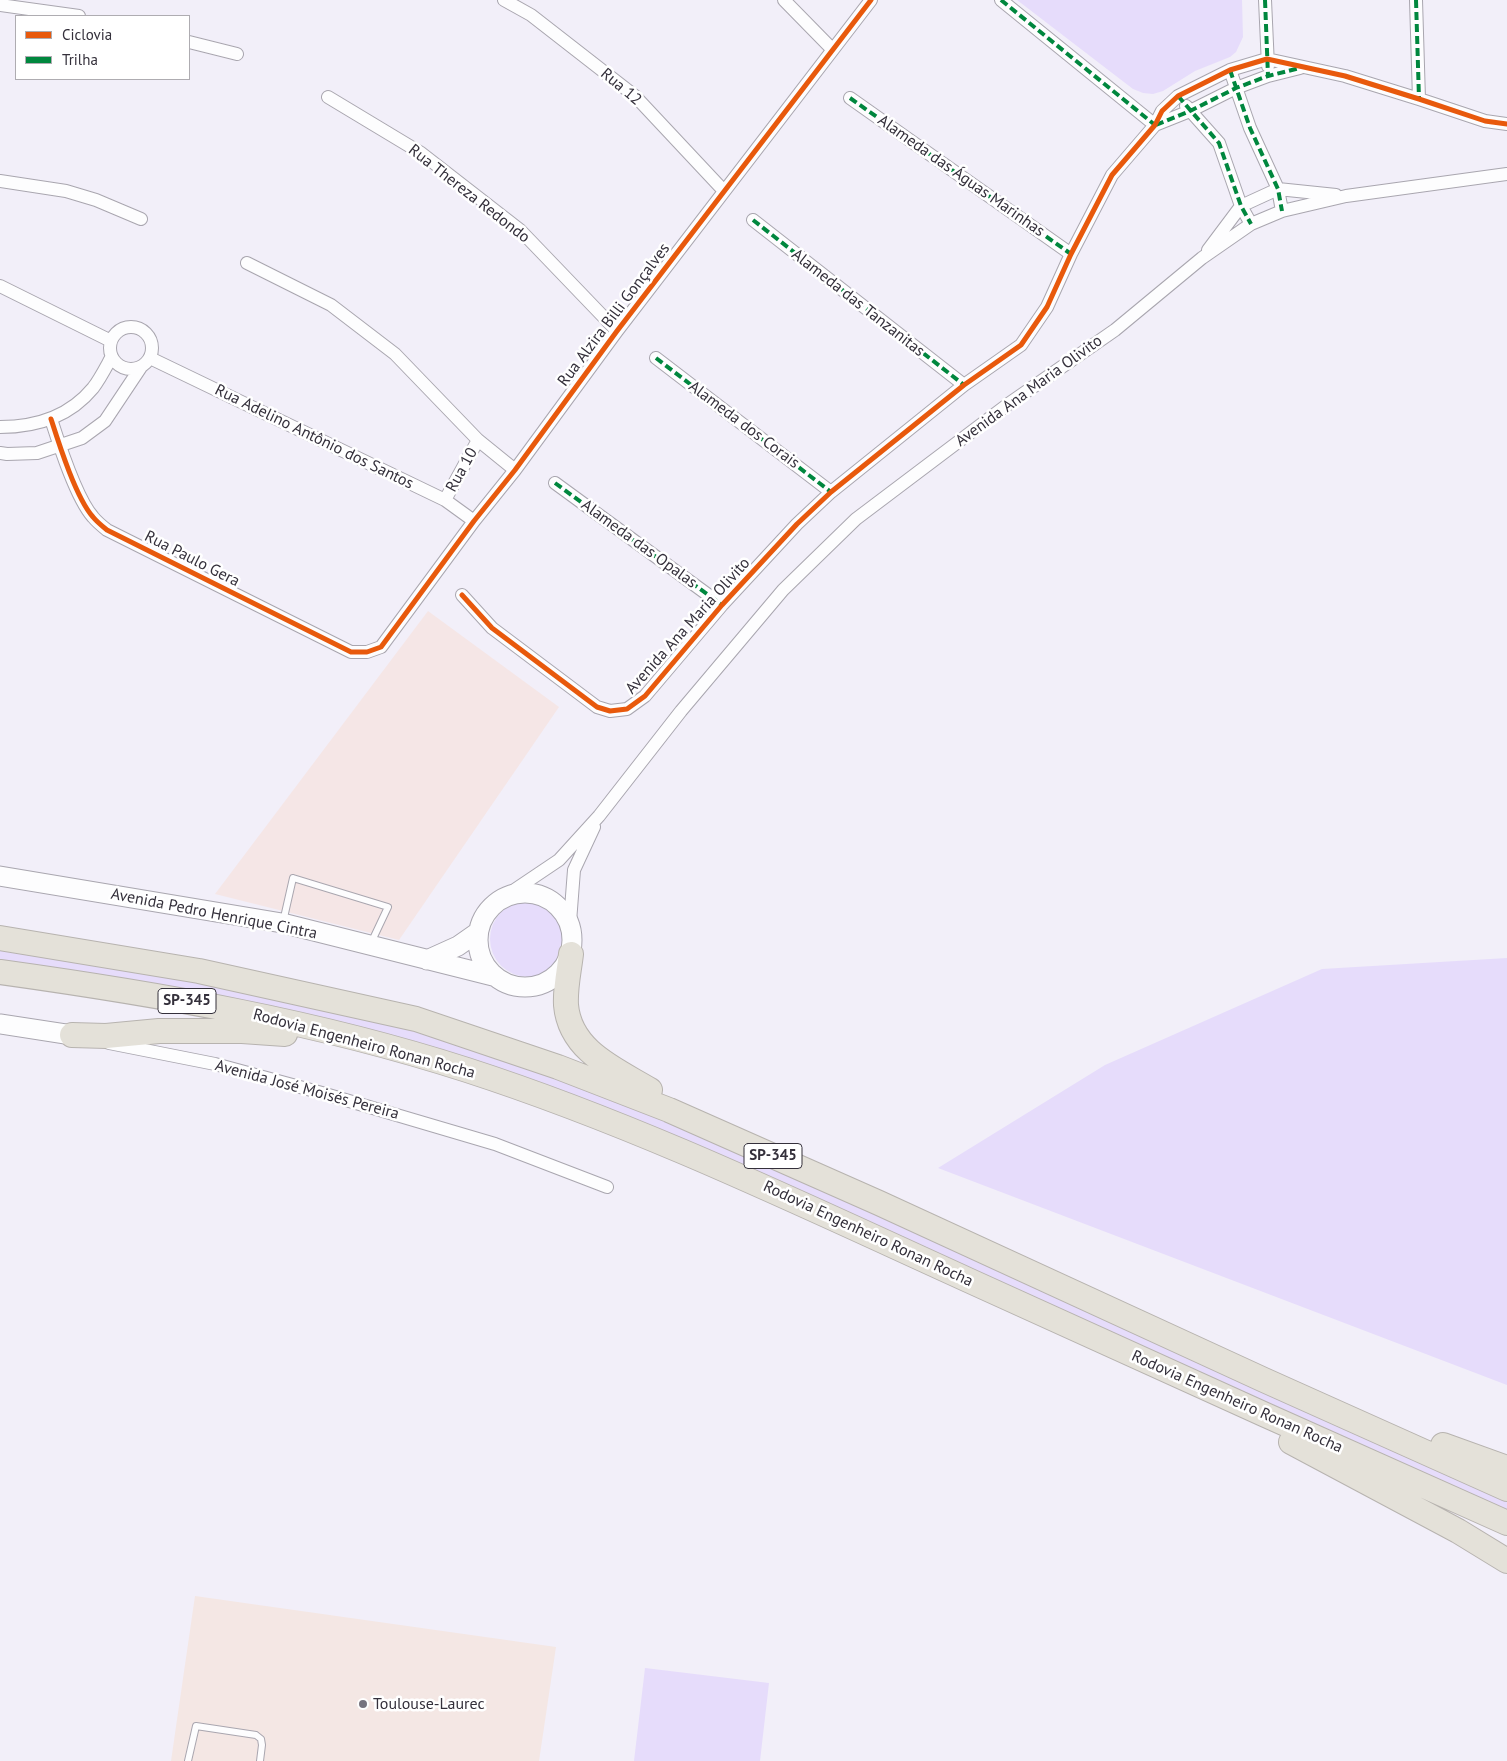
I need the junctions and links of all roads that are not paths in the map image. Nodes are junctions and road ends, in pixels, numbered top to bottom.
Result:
1 (504, 0) edge
2 (784, 0) edge
3 (871, 0) edge
4 (1001, 0) edge
5 (1265, 0) edge
6 (1416, 0) edge
7 (0, 5) edge
8 (72, 15) edge
9 (190, 42) edge
10 (832, 49) junction
11 (237, 54) dead end
12 (1267, 59) junction
13 (1303, 68) junction
14 (1230, 70) junction
15 (1268, 76) junction
16 (1236, 88) junction
17 (1178, 96) junction
18 (328, 97) dead end
19 (850, 98) dead end
20 (1419, 99) junction
21 (1190, 111) junction
22 (1507, 124) edge
23 (1155, 125) junction
24 (1507, 174) edge
25 (0, 181) edge
26 (1278, 189) junction
27 (724, 191) junction
28 (1346, 196) junction
29 (1241, 206) junction
30 (1282, 211) junction
31 (142, 219) dead end
32 (753, 220) dead end
33 (1251, 224) junction
34 (1071, 254) junction
35 (1202, 258) junction
36 (247, 263) dead end
37 (0, 286) edge
38 (617, 331) junction
39 (111, 341) junction
40 (112, 358) junction
41 (150, 358) junction
42 (656, 358) dead end
43 (141, 367) junction
44 (964, 385) junction
45 (51, 419) junction
46 (0, 427) edge
47 (478, 440) junction
48 (60, 446) junction
49 (0, 453) edge
50 (515, 470) junction
51 (555, 483) dead end
52 (831, 492) junction
53 (445, 500) junction
54 (474, 521) junction
55 (462, 595) dead end
56 (722, 605) junction
57 (381, 647) joint
58 (599, 816) junction
59 (0, 876) edge
60 (504, 897) junction
61 (570, 922) junction
62 (282, 924) junction
63 (478, 932) junction
64 (0, 938) edge
65 (370, 946) junction
66 (571, 954) junction
67 (427, 960) junction
68 (0, 972) edge
69 (493, 976) junction
70 (0, 1024) edge
71 (72, 1035) junction
72 (371, 1042) junction
73 (728, 1136) junction
74 (607, 1186) dead end
75 (1097, 1340) junction
76 (1264, 1380) junction
77 (1507, 1468) edge
78 (1507, 1489) edge
79 (1507, 1523) edge
80 (1507, 1561) edge
81 (188, 1761) edge
82 (260, 1761) edge

1 - 27 street, Rua 12
2 - 10 street
3 - 10 street, Rua Alzira Billi Gonçalves
4 - 23 street
5 - 12 street
6 - 20 street
7 - 8 street
9 - 11 street
10 - 27 street, Rua Alzira Billi Gonçalves
12 - 13 street, Avenida Ana Maria Olivito
12 - 14 street, Avenida Ana Maria Olivito
12 - 15 street
13 - 15 street, Avenida Ana Maria Olivito
13 - 20 street, Avenida Ana Maria Olivito
14 - 16 street
14 - 17 street, Avenida Ana Maria Olivito
15 - 16 street, Avenida Ana Maria Olivito
16 - 21 street, Avenida Ana Maria Olivito
16 - 26 street
17 - 21 street
17 - 23 street, Avenida Ana Maria Olivito
18 - 38 street, Rua Thereza Redondo
19 - 34 street, Alameda das Águas Marinhas
20 - 22 street, Avenida Ana Maria Olivito
21 - 23 street, Avenida Ana Maria Olivito
21 - 29 street
23 - 34 street, Avenida Ana Maria Olivito
24 - 28 street, Avenida Ana Maria Olivito
25 - 31 street
26 - 28 street, Avenida Ana Maria Olivito
26 - 29 street, Avenida Ana Maria Olivito
26 - 30 street
27 - 38 street, Rua Alzira Billi Gonçalves
28 - 30 street, Avenida Ana Maria Olivito
29 - 33 street
29 - 35 street, Avenida Ana Maria Olivito
30 - 33 street, Avenida Ana Maria Olivito
32 - 44 street, Alameda das Tanzanitas
33 - 35 street, Avenida Ana Maria Olivito
34 - 44 street, Avenida Ana Maria Olivito
35 - 58 street, Avenida Ana Maria Olivito
36 - 47 street
37 - 39 street
38 - 50 street, Rua Alzira Billi Gonçalves
39 - 40 street
39 - 41 street
40 - 43 street
40 - 45 street
41 - 43 street
41 - 53 street, Rua Adelino Antônio dos Santos
42 - 52 street, Alameda dos Corais
43 - 48 street
44 - 52 street, Avenida Ana Maria Olivito
45 - 46 street
45 - 48 street, Rua Paulo Gera
47 - 50 street
47 - 53 street, Rua 10
48 - 49 street
48 - 57 street, Rua Paulo Gera
50 - 54 street, Rua Alzira Billi Gonçalves
51 - 56 street, Alameda das Opalas
52 - 56 street, Avenida Ana Maria Olivito
53 - 54 street, Rua Adelino Antônio dos Santos
54 - 57 street, Rua Alzira Billi Gonçalves
55 - 56 street, Avenida Ana Maria Olivito
58 - 60 street, Avenida Ana Maria Olivito
58 - 61 street, Avenida Ana Maria Olivito
59 - 62 street, Avenida Pedro Henrique Cintra
60 - 61 street
60 - 63 street
61 - 66 street
62 - 65 street, Avenida Pedro Henrique Cintra
62 - 65 lane
63 - 67 street
63 - 69 street
64 - 73 highway, Rodovia Engenheiro Ronan Rocha / SP-345
65 - 67 street, Avenida Pedro Henrique Cintra
66 - 69 street
66 - 73 highway
67 - 69 street, Avenida Pedro Henrique Cintra
68 - 72 highway, Rodovia Engenheiro Ronan Rocha / SP-345
70 - 71 street, Avenida José Moisés Pereira
71 - 72 highway
71 - 74 street, Avenida José Moisés Pereira
72 - 75 highway, Rodovia Engenheiro Ronan Rocha / SP-345
73 - 76 highway, Rodovia Engenheiro Ronan Rocha / SP-345
75 - 79 highway, Rodovia Engenheiro Ronan Rocha / SP-345
75 - 80 highway
76 - 77 highway
76 - 78 highway, Rodovia Engenheiro Ronan Rocha / SP-345
81 - 82 lane

